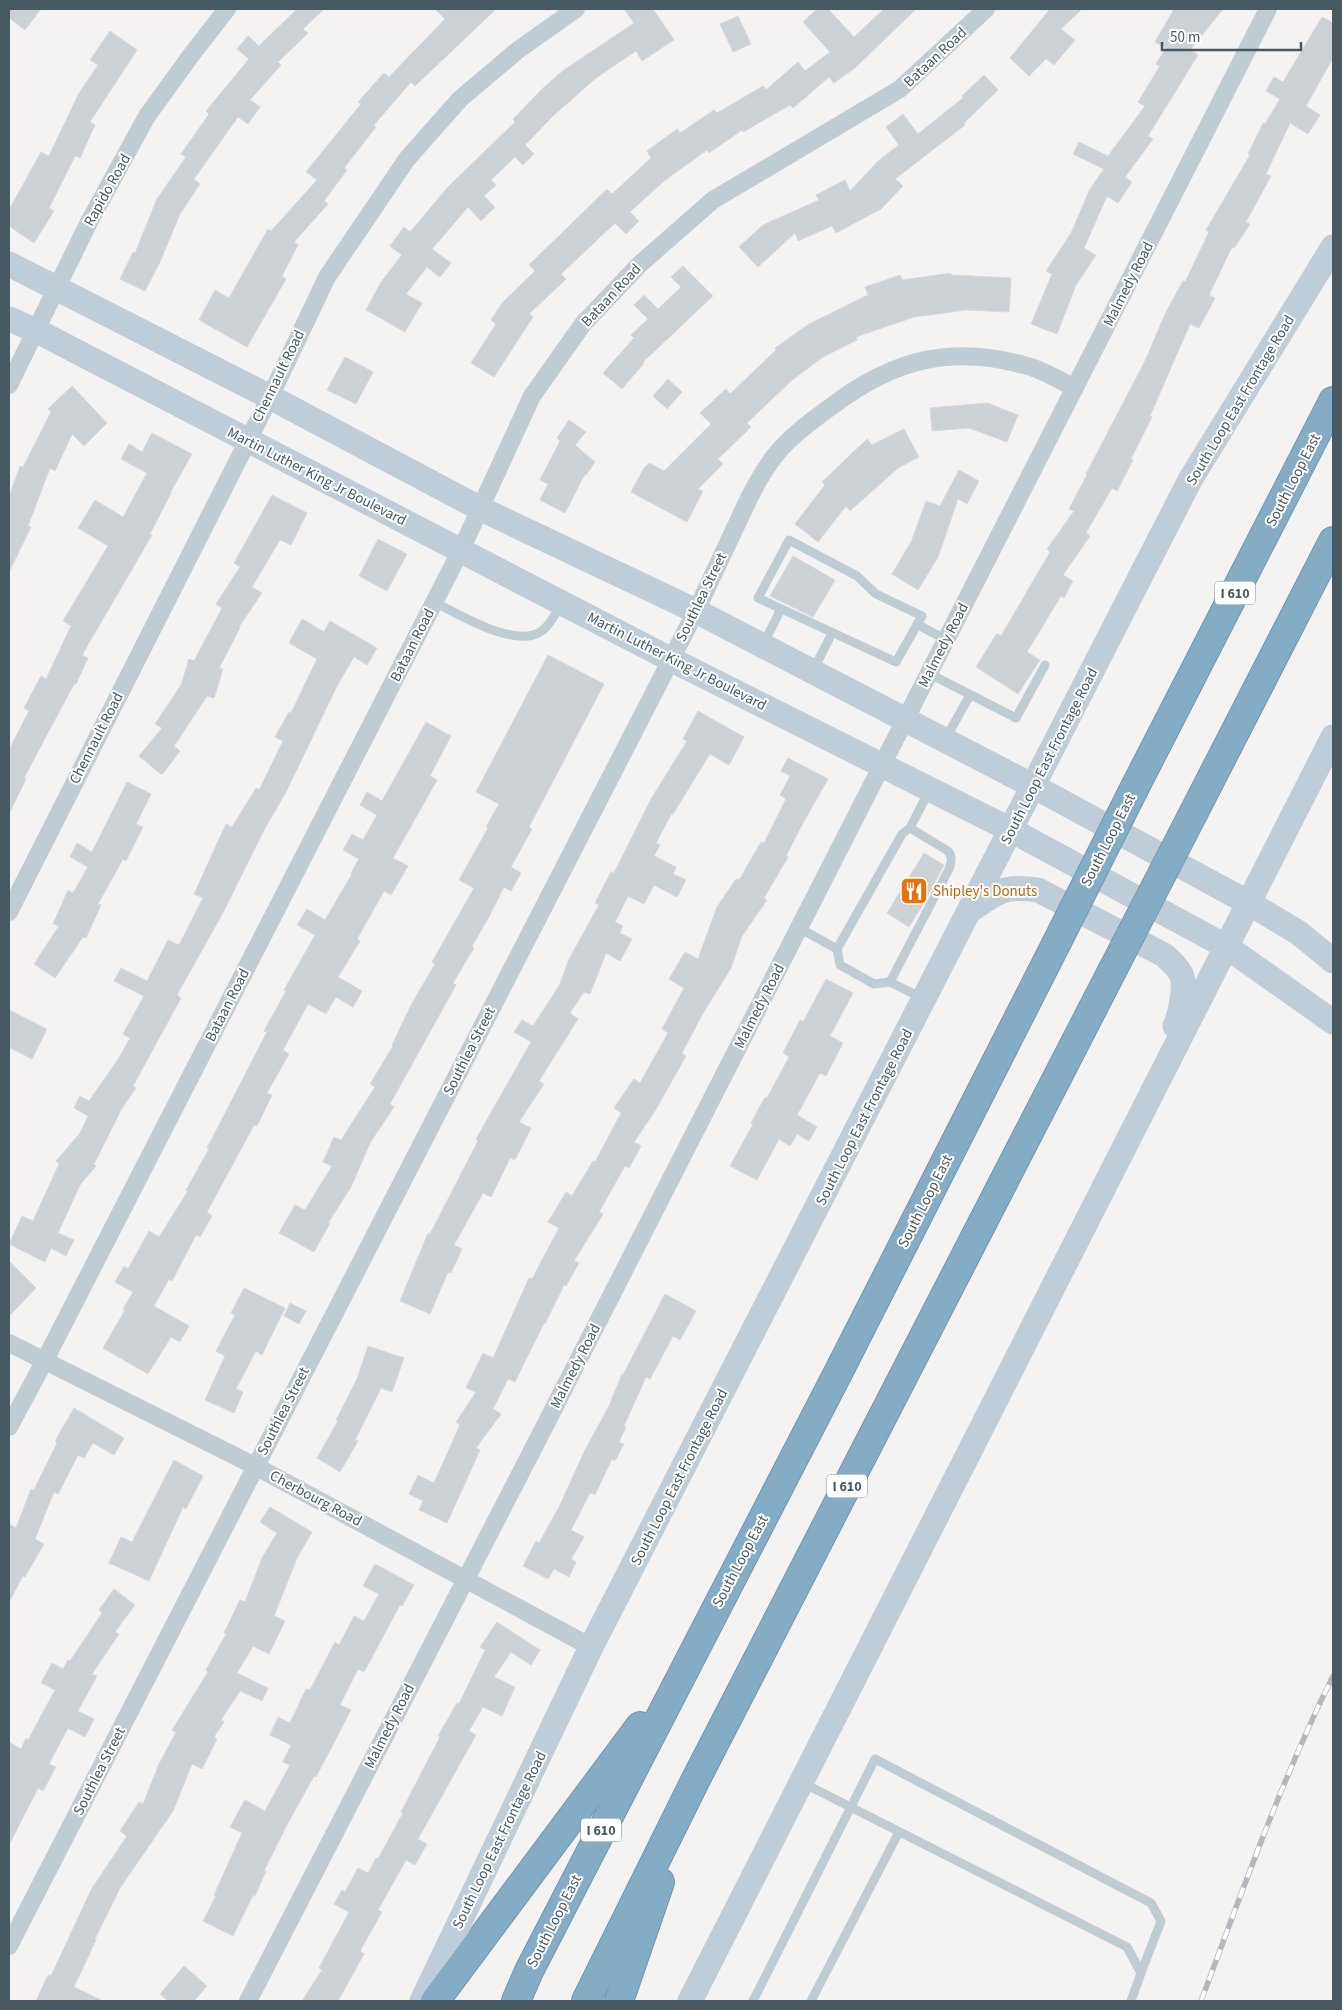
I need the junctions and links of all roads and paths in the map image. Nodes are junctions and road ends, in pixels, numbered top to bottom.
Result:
1 (227, 9) edge
2 (576, 9) edge
3 (986, 9) edge
4 (1268, 9) edge
5 (1333, 247) edge
6 (9, 264) edge
7 (57, 288) junction
8 (9, 319) edge
9 (37, 331) junction
10 (9, 385) edge
11 (1075, 388) junction
12 (270, 396) junction
13 (1333, 401) edge
14 (246, 440) junction
15 (480, 508) junction
16 (1333, 541) edge
17 (461, 550) junction
18 (434, 602) junction
19 (563, 604) junction
20 (696, 610) junction
21 (781, 610) junction
22 (917, 624) junction
23 (832, 633) junction
24 (946, 640) junction
25 (762, 645) junction
26 (670, 659) junction
27 (1045, 664) dead end
28 (813, 672) junction
29 (928, 673) junction
30 (970, 695) junction
31 (904, 720) junction
32 (1333, 737) edge
33 (945, 741) junction
34 (883, 765) junction
35 (1033, 786) junction
36 (930, 789) junction
37 (910, 828) junction
38 (1011, 830) junction
39 (1249, 903) junction
40 (970, 910) junction
41 (9, 912) edge
42 (799, 928) junction
43 (1227, 947) junction
44 (837, 949) junction
45 (1333, 961) edge
46 (890, 982) junction
47 (925, 999) junction
48 (1333, 1022) edge
49 (1100, 1197) junction
50 (9, 1343) edge
51 (44, 1362) junction
52 (9, 1427) edge
53 (255, 1466) junction
54 (465, 1578) junction
55 (591, 1648) junction
56 (688, 1660) junction
57 (695, 1781) junction
58 (801, 1782) junction
59 (850, 1807) junction
60 (899, 1832) junction
61 (9, 1946) edge
62 (1141, 1973) junction
63 (248, 2001) edge
64 (422, 2001) edge
65 (435, 2001) edge
66 (516, 2001) edge
67 (586, 2001) edge
68 (619, 2001) edge
69 (690, 2001) edge
70 (753, 2001) edge
71 (811, 2001) edge
72 (1131, 2001) edge

1 - 7 street, Rapido Road
2 - 12 street, Chennault Road
3 - 15 street, Bataan Road
4 - 11 street, Malmedy Road
5 - 35 main road, South Loop East Frontage Road
6 - 7 main road
7 - 9 street, Rapido Road
7 - 12 main road
8 - 9 main road, Martin Luther King Jr Boulevard
9 - 10 street, Rapido Road
9 - 14 main road, Martin Luther King Jr Boulevard
11 - 20 street, Southlea Street
11 - 24 street, Malmedy Road
12 - 14 street, Chennault Road
12 - 15 main road
13 - 56 highway, South Loop East / I 610, bridge
14 - 17 main road, Martin Luther King Jr Boulevard
14 - 41 street, Chennault Road
15 - 17 street, Bataan Road
15 - 20 main road
16 - 57 highway, I 610, bridge
17 - 18 street, Bataan Road
17 - 19 main road, Martin Luther King Jr Boulevard
18 - 19 lane
18 - 51 street, Bataan Road
19 - 26 main road, Martin Luther King Jr Boulevard
20 - 25 main road
20 - 26 street, Southlea Street
21 - 22 lane
21 - 23 lane
21 - 25 lane
22 - 23 lane
22 - 24 lane
23 - 28 lane
24 - 29 street, Malmedy Road
25 - 28 main road
26 - 34 main road, Martin Luther King Jr Boulevard
26 - 53 street, Southlea Street
27 - 30 lane
28 - 31 main road
29 - 30 lane
29 - 31 street, Malmedy Road
30 - 33 lane
31 - 33 main road
31 - 34 street, Malmedy Road
32 - 39 main road
33 - 35 main road
34 - 36 main road, Martin Luther King Jr Boulevard
34 - 42 street, Malmedy Road
35 - 38 main road, South Loop East Frontage Road
35 - 39 main road
36 - 37 lane
36 - 38 main road, Martin Luther King Jr Boulevard
37 - 44 lane
37 - 46 lane
38 - 40 main road, South Loop East Frontage Road
38 - 43 main road, Martin Luther King Jr Boulevard
39 - 43 main road
39 - 45 main road
40 - 47 main road, South Loop East Frontage Road
40 - 49 main road
42 - 44 lane
42 - 54 street, Malmedy Road
43 - 48 main road, Martin Luther King Jr Boulevard
43 - 49 main road
44 - 46 lane
46 - 47 lane
47 - 55 main road, South Loop East Frontage Road
49 - 58 main road
50 - 51 street, Cherbourg Road
51 - 52 street, Bataan Road
51 - 53 street, Cherbourg Road
53 - 54 street, Cherbourg Road
53 - 61 street, Southlea Street
54 - 55 street, Cherbourg Road
54 - 63 street, Malmedy Road
55 - 64 main road, South Loop East Frontage Road
56 - 65 highway
56 - 66 highway, South Loop East / I 610
57 - 67 highway, I 610
57 - 68 highway
58 - 59 lane
58 - 69 main road
59 - 60 lane
59 - 62 lane
59 - 70 lane
60 - 62 lane
60 - 71 lane
62 - 72 lane

